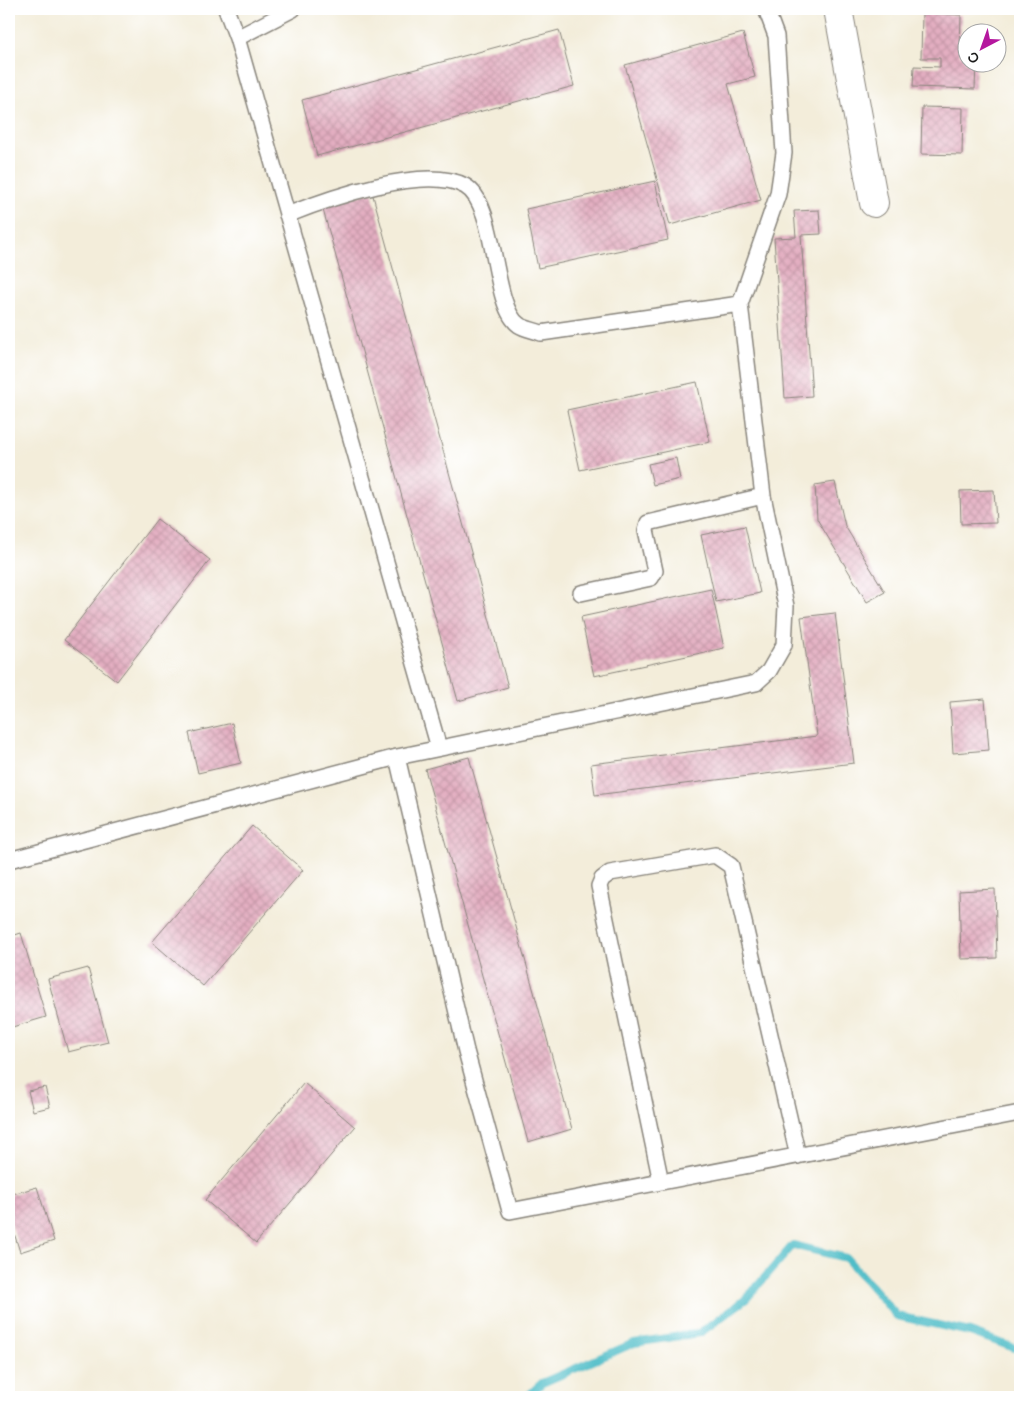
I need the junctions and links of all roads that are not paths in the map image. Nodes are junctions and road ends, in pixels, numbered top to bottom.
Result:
1 (226, 9) edge
2 (293, 9) edge
3 (766, 9) edge
4 (838, 9) edge
5 (237, 38) junction
6 (874, 202) dead end
7 (287, 215) junction
8 (740, 304) junction
9 (763, 496) junction
10 (581, 593) dead end
11 (440, 748) junction
12 (397, 757) junction
13 (9, 860) edge
14 (1020, 1114) edge
15 (798, 1156) junction
16 (661, 1182) junction

1 - 5 lane
2 - 5 lane
3 - 8 lane
4 - 6 street
5 - 7 lane
7 - 8 lane
7 - 11 lane
8 - 9 lane
9 - 10 lane
9 - 11 lane
11 - 12 lane
12 - 13 lane
12 - 16 lane
14 - 15 lane
15 - 16 lane
15 - 16 lane

